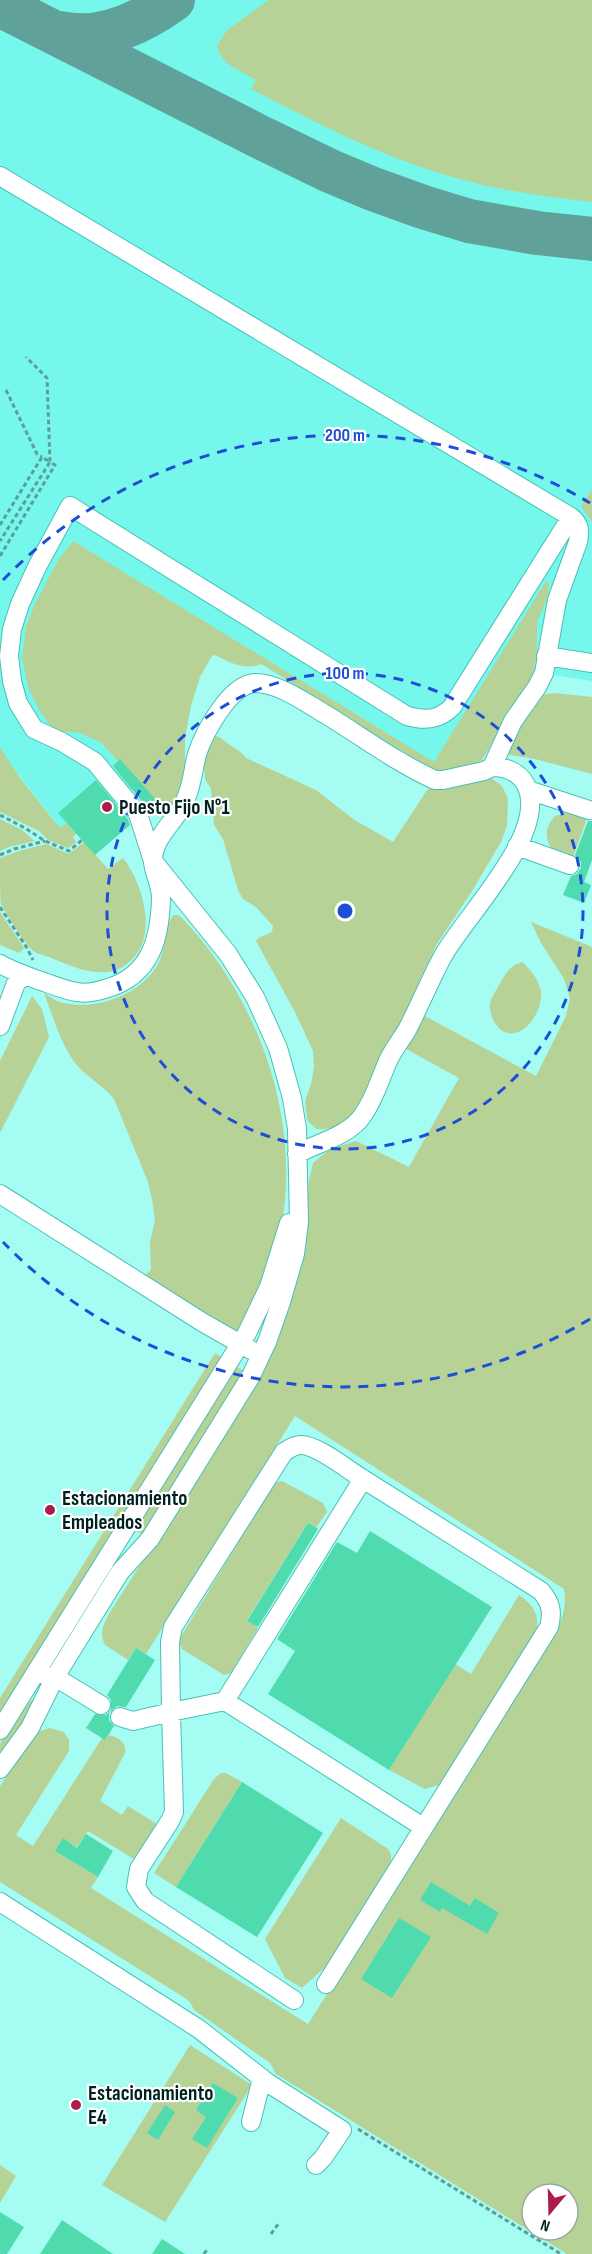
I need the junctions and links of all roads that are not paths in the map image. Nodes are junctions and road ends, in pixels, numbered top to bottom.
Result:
1 (0, 176) edge
2 (571, 517) junction
3 (546, 656) junction
4 (592, 663) edge
5 (492, 767) junction
6 (528, 790) junction
7 (589, 810) dead end
8 (517, 846) junction
9 (153, 861) junction
10 (570, 865) dead end
11 (0, 964) edge
12 (31, 971) junction
13 (0, 1026) edge
14 (297, 1154) junction
15 (298, 1184) junction
16 (0, 1194) edge
17 (267, 1342) junction
18 (240, 1345) junction
19 (363, 1479) junction
20 (113, 1568) junction
21 (37, 1673) junction
22 (55, 1677) junction
23 (225, 1701) junction
24 (100, 1705) dead end
25 (171, 1712) junction
26 (120, 1717) dead end
27 (0, 1730) edge
28 (0, 1769) edge
29 (423, 1827) junction
30 (0, 1902) edge
31 (326, 1984) dead end
32 (294, 2000) dead end
33 (262, 2078) junction
34 (278, 2089) junction
35 (335, 2125) dead end

1 - 2 lane
2 - 3 lane
2 - 9 lane
3 - 4 lane
3 - 5 lane
5 - 6 lane
5 - 9 lane
6 - 7 lane
6 - 8 lane
8 - 10 lane
8 - 14 lane
9 - 12 lane
9 - 14 lane
11 - 12 lane
12 - 13 lane
14 - 15 lane
15 - 17 lane
15 - 18 lane
16 - 18 lane
17 - 18 lane
17 - 20 lane
18 - 20 lane
19 - 23 lane
19 - 25 lane
19 - 29 lane
20 - 21 lane
20 - 22 lane
21 - 22 lane
21 - 27 lane
22 - 24 lane
22 - 28 lane
23 - 25 lane
23 - 29 lane
25 - 26 lane
25 - 32 lane
29 - 31 lane
30 - 33 lane
33 - 34 lane
33 - 34 lane
34 - 35 lane

